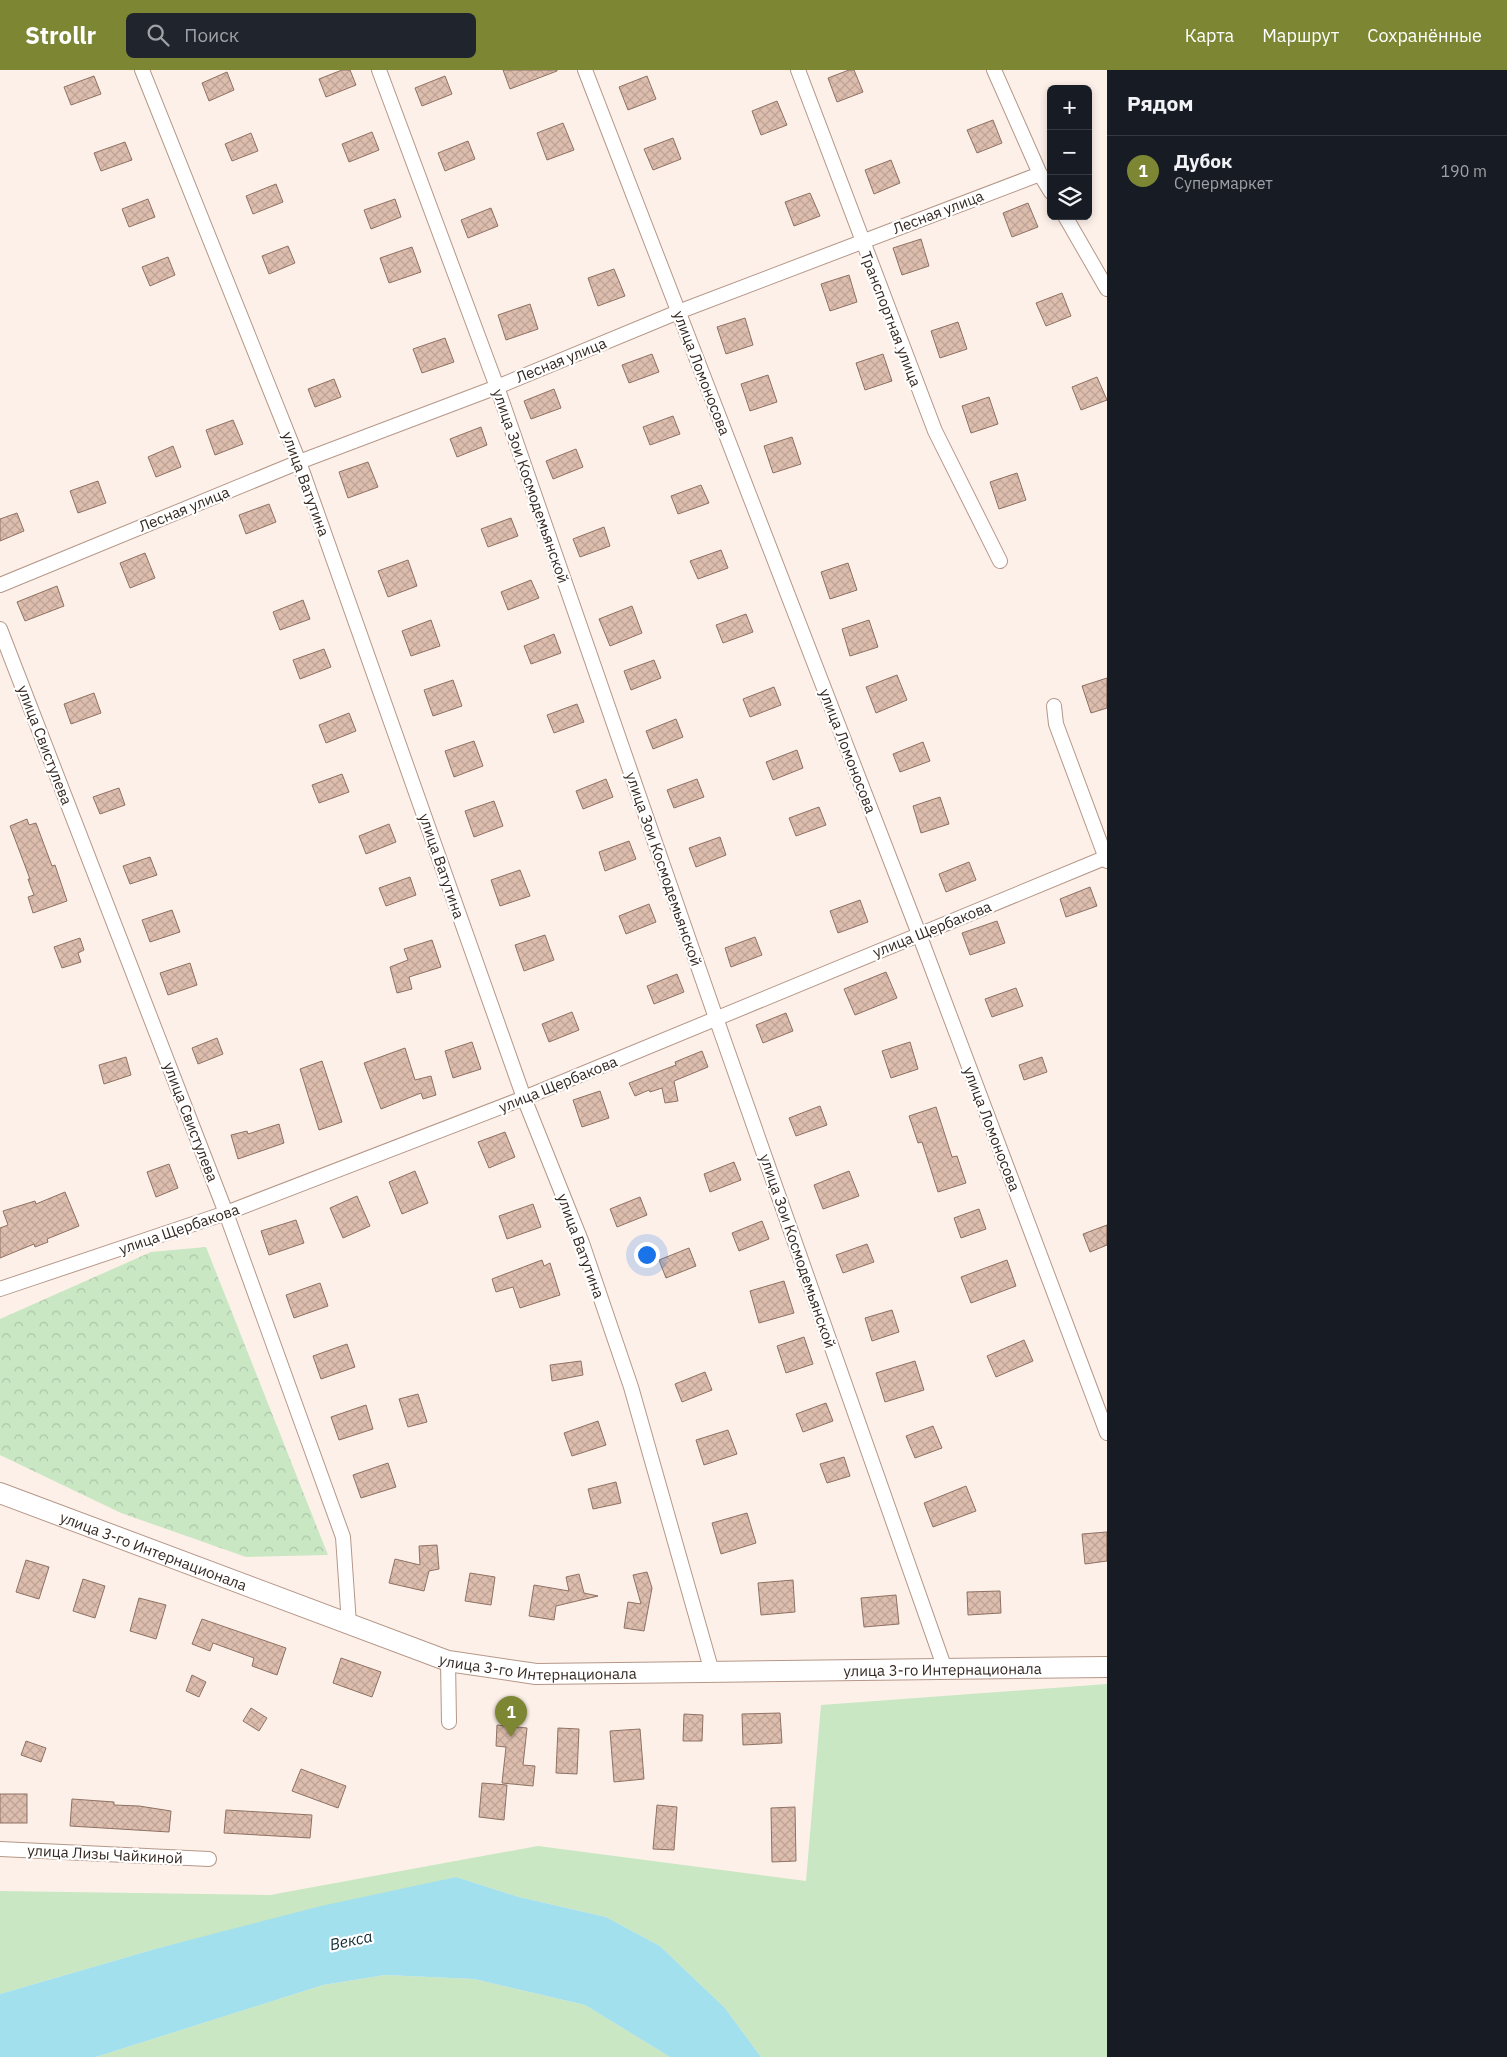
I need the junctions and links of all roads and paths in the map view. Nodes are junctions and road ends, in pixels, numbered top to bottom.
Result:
1 (142, 70) edge
2 (379, 70) edge
3 (584, 70) edge
4 (798, 70) edge
5 (994, 70) edge
6 (1040, 174) junction
7 (1047, 185) edge
8 (1067, 220) edge
9 (861, 241) junction
10 (1107, 289) edge
11 (678, 312) junction
12 (497, 387) junction
13 (299, 462) junction
14 (1000, 561) dead end
15 (0, 584) edge
16 (0, 629) edge
17 (1054, 706) dead end
18 (1106, 859) edge
19 (919, 934) junction
20 (716, 1018) junction
21 (524, 1098) junction
22 (226, 1213) junction
23 (0, 1290) edge
24 (1107, 1433) edge
25 (0, 1493) edge
26 (349, 1624) junction
27 (448, 1661) junction
28 (1107, 1667) edge
29 (946, 1669) junction
30 (712, 1672) junction
31 (450, 1722) dead end
32 (0, 1849) edge
33 (209, 1859) dead end

1 - 13 street, улица Ватутина
2 - 12 street, улица Зои Космодемьянской
3 - 11 street, улица Ломоносова
4 - 9 street, Транспортная улица
5 - 6 street
6 - 7 street
6 - 9 street, Лесная улица
8 - 10 street
9 - 11 street, Лесная улица
9 - 14 street, Транспортная улица
11 - 12 street, Лесная улица
11 - 19 street, улица Ломоносова
12 - 13 street, Лесная улица
12 - 20 street, улица Зои Космодемьянской
13 - 15 street, Лесная улица
13 - 21 street, улица Ватутина
16 - 22 street, улица Свистулева
17 - 18 street
18 - 19 street, улица Щербакова
19 - 20 street, улица Щербакова
19 - 24 street, улица Ломоносова
20 - 21 street, улица Щербакова
20 - 29 street, улица Зои Космодемьянской
21 - 22 street, улица Щербакова
21 - 30 street, улица Ватутина
22 - 23 street, улица Щербакова
22 - 26 street, улица Свистулева
25 - 26 main road, улица 3-го Интернационала
26 - 27 main road, улица 3-го Интернационала
27 - 30 main road, улица 3-го Интернационала
27 - 31 street
28 - 29 main road, улица 3-го Интернационала
29 - 30 main road, улица 3-го Интернационала
32 - 33 street, улица Лизы Чайкиной

